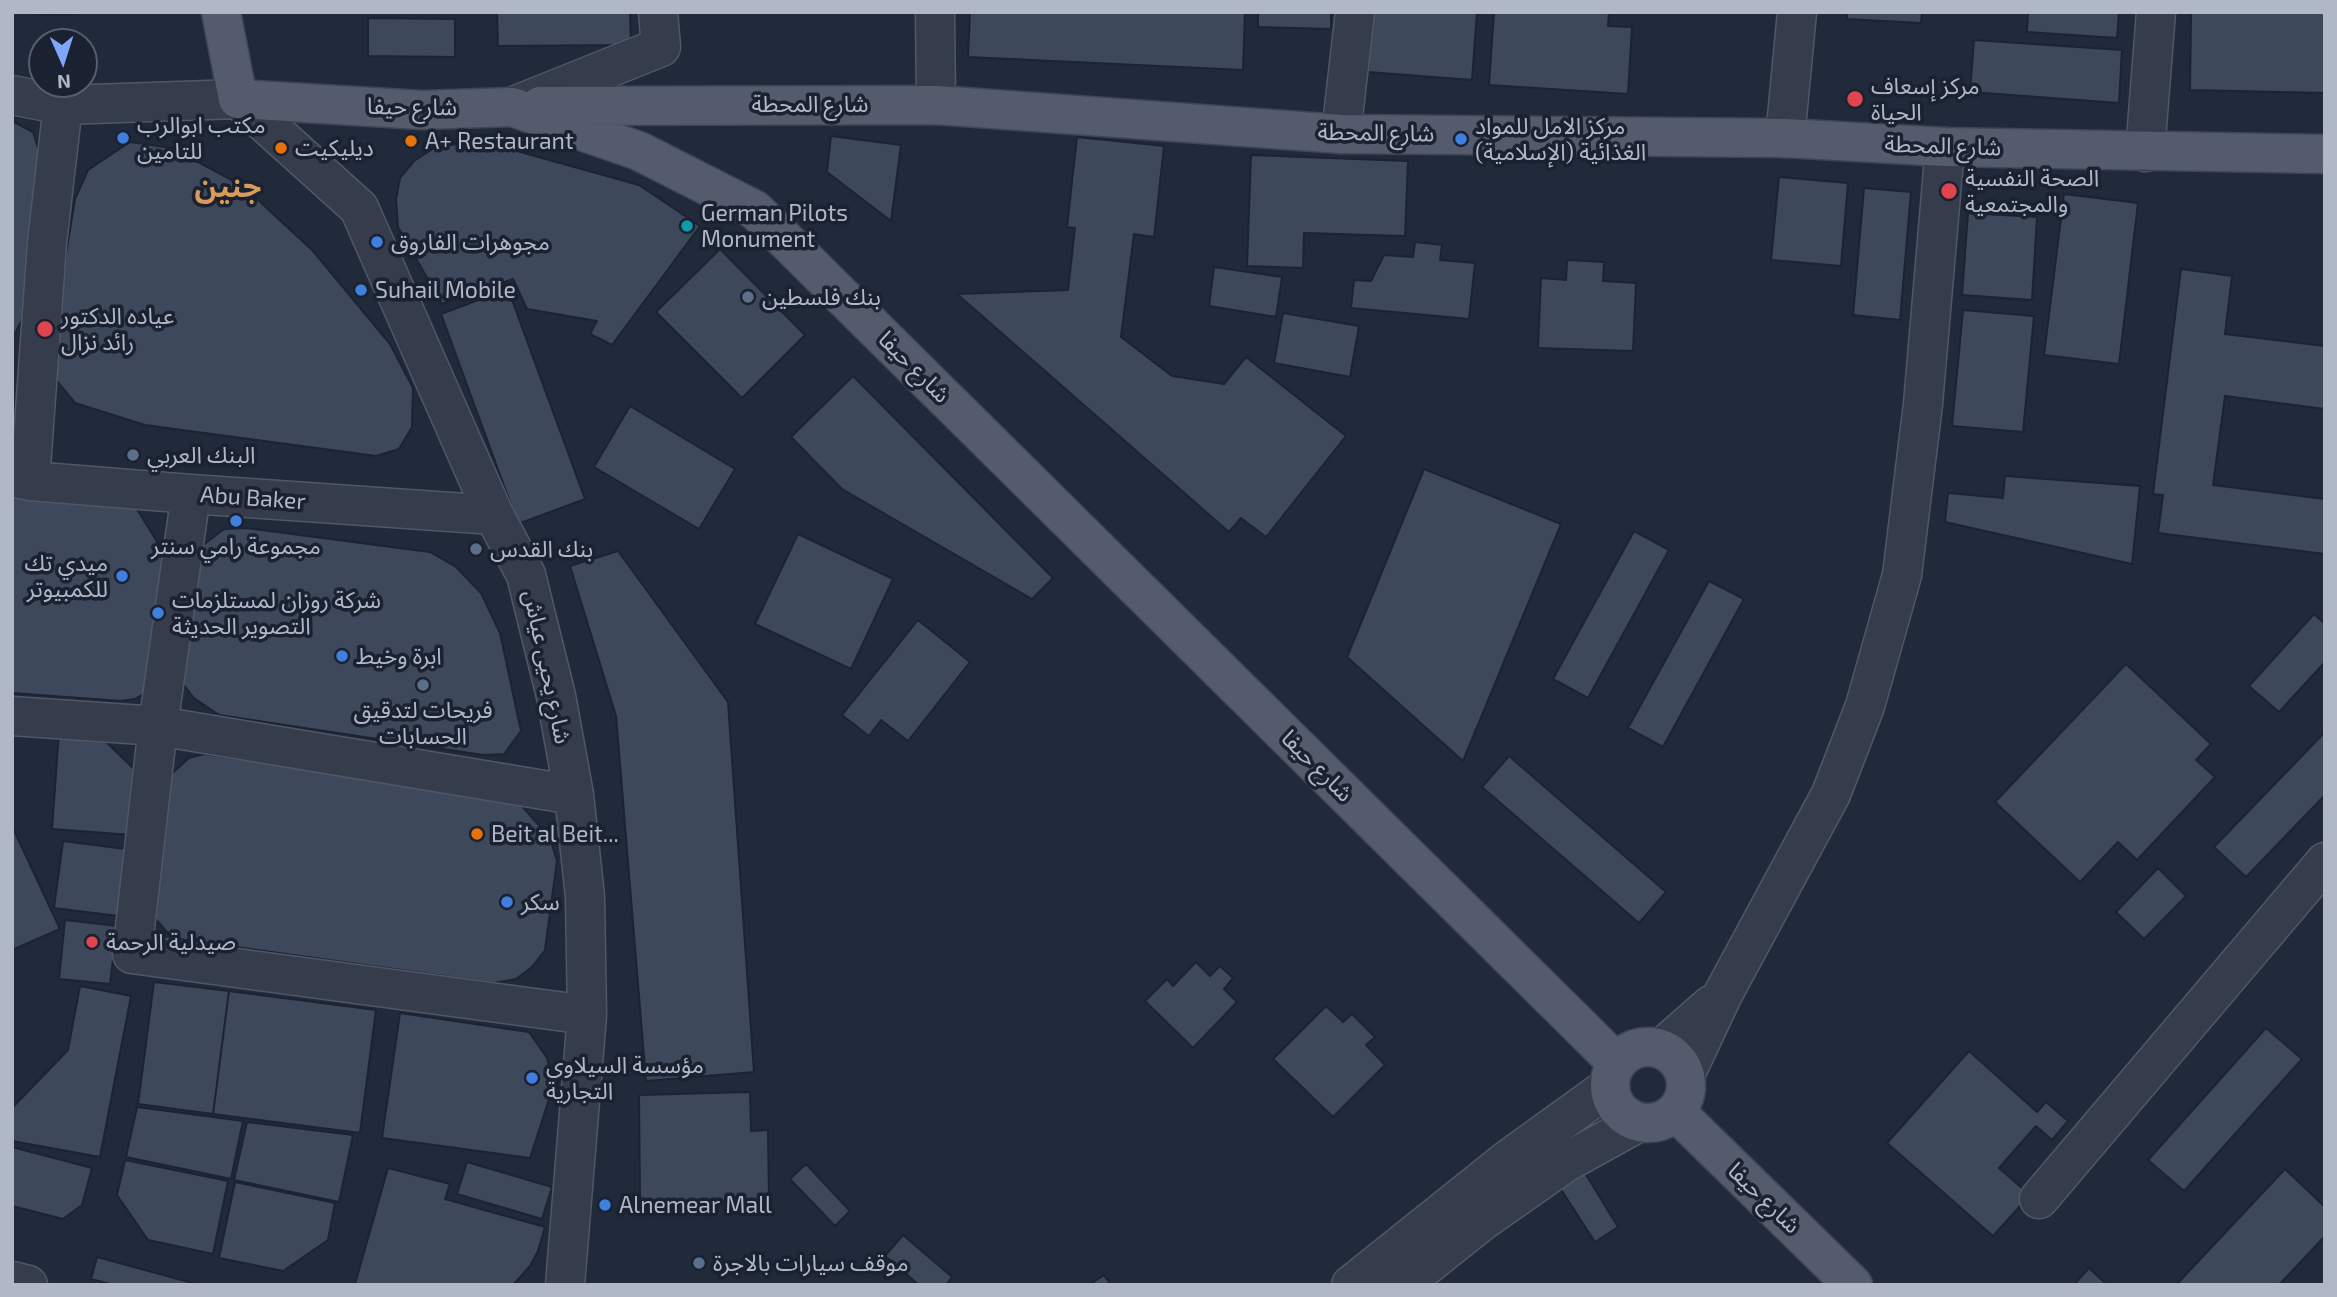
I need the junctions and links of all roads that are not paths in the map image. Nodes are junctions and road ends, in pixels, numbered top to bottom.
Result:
1 (221, 12) edge
2 (657, 12) edge
3 (935, 12) edge
4 (1355, 12) edge
5 (1797, 12) edge
6 (2156, 12) edge
7 (12, 95) edge
8 (238, 99) junction
9 (63, 105) junction
10 (936, 105) junction
11 (512, 107) junction
12 (1341, 134) junction
13 (1785, 138) junction
14 (1945, 148) junction
15 (2145, 152) junction
16 (2325, 154) edge
17 (21, 479) edge
18 (191, 494) junction
19 (494, 515) junction
20 (12, 716) edge
21 (158, 726) junction
22 (574, 795) junction
23 (2325, 862) edge
24 (587, 1014) junction
25 (1673, 1062) junction
26 (1614, 1074) junction
27 (1676, 1112) junction
28 (1639, 1122) junction
29 (2039, 1199) dead end
30 (12, 1281) edge
31 (27, 1285) edge
32 (565, 1285) edge
33 (1351, 1285) edge
34 (1402, 1285) edge
35 (1853, 1285) edge

1 - 8 main road
2 - 11 street
3 - 10 street
4 - 12 street
5 - 13 street
6 - 15 street
7 - 9 street, شارع حيفا
8 - 9 street, شارع حيفا
8 - 11 main road, شارع حيفا
8 - 19 street, شارع يحيى عياش
9 - 17 street
10 - 11 main road, شارع المحطة
10 - 12 main road, شارع المحطة
11 - 26 main road, شارع حيفا
12 - 13 main road, شارع المحطة
13 - 14 main road, شارع المحطة
14 - 15 main road, شارع المحطة
14 - 25 street
15 - 16 main road, شارع المحطة
17 - 18 street, Abu Baker
18 - 19 street, Abu Baker
18 - 21 street
19 - 22 street, شارع يحيى عياش
20 - 21 street
21 - 22 street
21 - 24 street
22 - 24 street, شارع يحيى عياش
23 - 29 street
24 - 32 street, شارع يحيى عياش
25 - 26 main road
25 - 27 main road
26 - 28 main road
26 - 33 street
27 - 28 main road
27 - 35 main road, شارع حيفا
28 - 34 street
30 - 31 street

